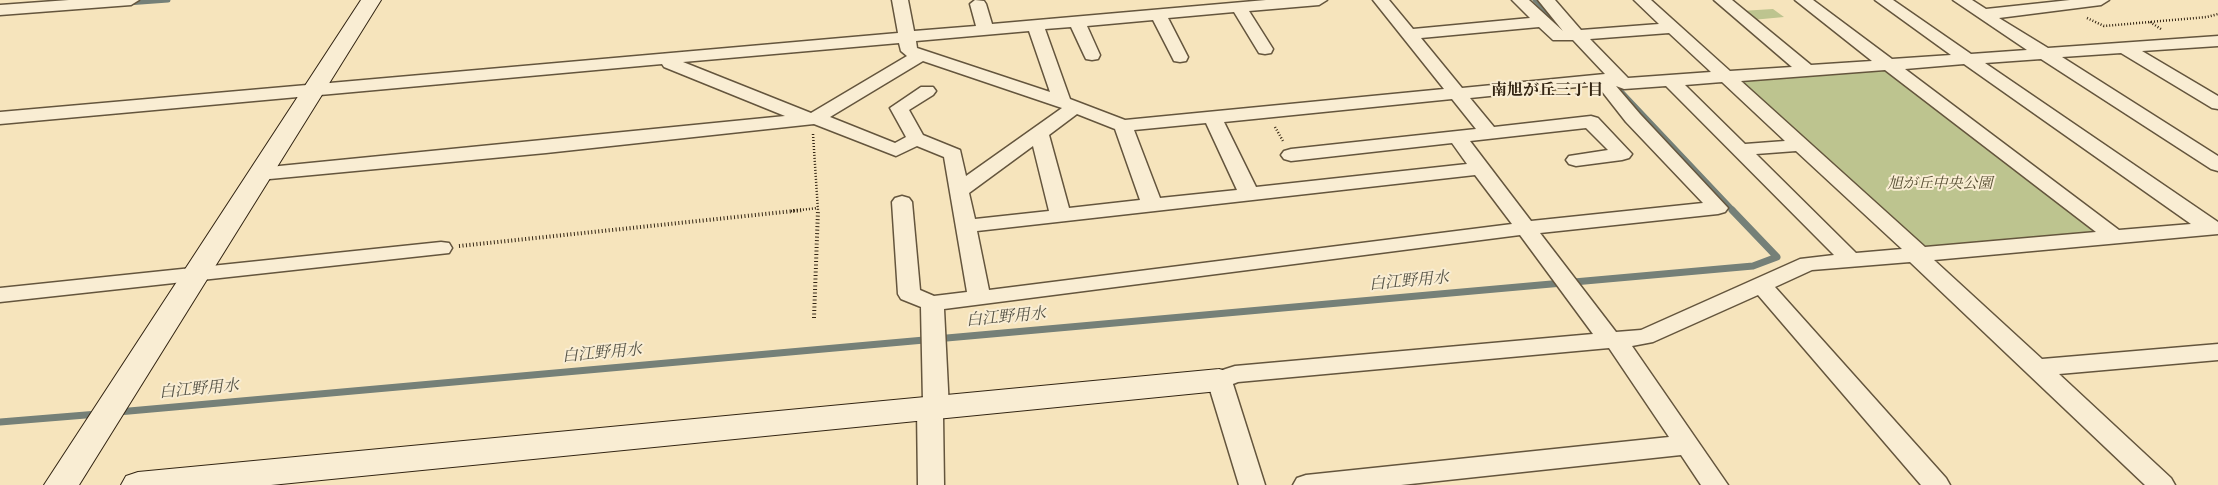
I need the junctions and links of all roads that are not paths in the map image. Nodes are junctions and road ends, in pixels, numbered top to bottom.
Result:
1 (131, 0) edge
2 (371, 0) edge
3 (900, 0) edge
4 (1319, 0) edge
5 (1381, 0) edge
6 (1520, 0) edge
7 (1547, 0) edge
8 (1642, 0) edge
9 (1722, 0) edge
10 (1803, 0) edge
11 (1883, 0) edge
12 (1961, 0) edge
13 (2101, 0) edge
14 (978, 4) dead end
15 (1239, 7) junction
16 (0, 10) edge
17 (1158, 14) junction
18 (1983, 14) junction
19 (1077, 22) junction
20 (1543, 22) junction
21 (1035, 25) junction
22 (1674, 28) junction
23 (985, 30) junction
24 (1409, 34) junction
25 (1577, 34) junction
26 (905, 37) junction
27 (2214, 43) edge
28 (2123, 47) junction
29 (1265, 48) dead end
30 (2045, 53) junction
31 (1092, 54) dead end
32 (921, 55) junction
33 (1180, 57) dead end
34 (668, 58) junction
35 (1966, 59) junction
36 (1888, 64) junction
37 (1806, 70) junction
38 (1727, 76) junction
39 (1609, 78) junction
40 (1671, 81) junction
41 (312, 90) junction
42 (927, 91) dead end
43 (1457, 93) junction
44 (1068, 104) junction
45 (2218, 104) edge
46 (1212, 117) junction
47 (0, 118) edge
48 (813, 118) junction
49 (1122, 126) junction
50 (1039, 133) junction
51 (1489, 133) junction
52 (1457, 137) junction
53 (916, 139) junction
54 (1798, 145) junction
55 (1740, 150) junction
56 (1291, 155) road end
57 (1576, 160) dead end
58 (2218, 165) edge
59 (1482, 168) junction
60 (259, 174) junction
61 (959, 191) junction
62 (1249, 194) junction
63 (902, 202) dead end
64 (1152, 205) junction
65 (1060, 214) junction
66 (966, 226) junction
67 (1528, 228) junction
68 (2215, 229) edge
69 (2115, 237) junction
70 (441, 248) road end
71 (1918, 255) junction
72 (1852, 261) junction
73 (197, 274) junction
74 (1761, 285) junction
75 (0, 295) edge
76 (979, 298) junction
77 (932, 303) junction
78 (1613, 340) junction
79 (2218, 352) edge
80 (2037, 368) junction
81 (1220, 380) junction
82 (933, 409) junction
83 (1687, 445) junction
84 (251, 480) edge
85 (61, 485) edge
86 (138, 485) edge
87 (931, 485) edge
88 (1252, 485) edge
89 (1306, 485) edge
90 (1715, 485) edge
91 (1937, 485) edge
92 (2162, 485) edge

1 - 16 street
2 - 41 street
3 - 26 street
4 - 15 street
5 - 24 street
6 - 20 street
7 - 25 street
8 - 22 street
9 - 37 street
10 - 36 street
11 - 35 street
12 - 18 street
13 - 18 street
14 - 23 street
15 - 17 street
15 - 29 street
17 - 19 street
17 - 33 street
18 - 30 street
19 - 21 street
19 - 31 street
20 - 24 street
20 - 25 street
21 - 23 street
21 - 44 street
22 - 25 street
22 - 38 street
23 - 26 street
24 - 43 street
25 - 39 street
26 - 32 street
26 - 34 street
27 - 28 street
28 - 30 street
28 - 45 street
30 - 35 street
30 - 58 street
32 - 44 street
32 - 48 street
34 - 41 street
34 - 48 street
35 - 36 street
35 - 68 street
36 - 37 street
36 - 69 street
37 - 38 street
38 - 40 street
38 - 54 street
39 - 40 street
39 - 43 street
39 - 67 street
40 - 55 street
41 - 47 street
41 - 60 street
42 - 53 street
43 - 46 street
43 - 51 street
44 - 49 street
44 - 50 street
46 - 49 street
46 - 62 street
48 - 53 street
48 - 60 street
49 - 64 street
50 - 61 street
50 - 65 street
51 - 52 street
51 - 57 street
52 - 56 street
52 - 59 street
53 - 61 street
54 - 55 street
54 - 71 street
55 - 72 street
59 - 62 street
59 - 67 street
60 - 73 street
61 - 66 street
62 - 64 street
63 - 77 street
64 - 65 street
65 - 66 street
66 - 76 street
67 - 76 street
67 - 78 street
68 - 69 street
69 - 71 street
70 - 73 street
71 - 72 street
71 - 80 street
72 - 74 street
73 - 75 street
73 - 85 street
74 - 78 street
74 - 91 street
76 - 77 street
77 - 82 street
78 - 81 street
78 - 83 street
79 - 80 street
80 - 92 street
81 - 82 street
81 - 88 street
82 - 84 street
82 - 87 street
83 - 89 street
83 - 90 street
84 - 86 street

